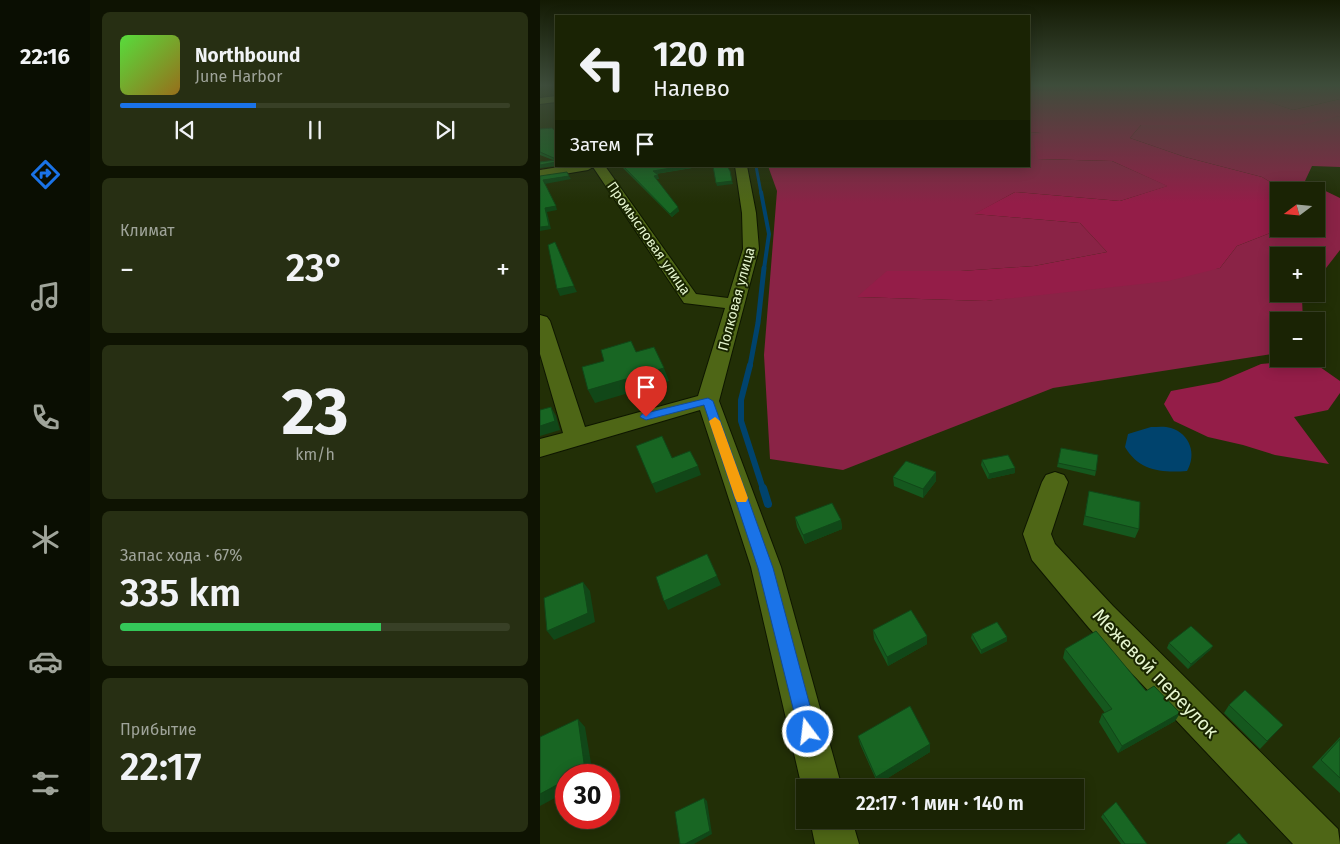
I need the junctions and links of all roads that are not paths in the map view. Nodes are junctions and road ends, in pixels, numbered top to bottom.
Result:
1 (582, 167) edge
2 (600, 167) edge
3 (740, 167) edge
4 (540, 174) edge
5 (736, 304) junction
6 (540, 321) edge
7 (708, 401) junction
8 (576, 437) junction
9 (540, 448) edge
10 (1055, 482) dead end
11 (820, 779) edge
12 (833, 829) edge
13 (837, 844) edge
14 (1323, 844) edge

1 - 4 street
2 - 5 street, Промысловая улица
3 - 5 street, Полковая улица
5 - 7 street, Полковая улица
6 - 8 street
7 - 8 street
7 - 11 street
8 - 9 street
10 - 14 street, Межевой переулок
12 - 13 street

